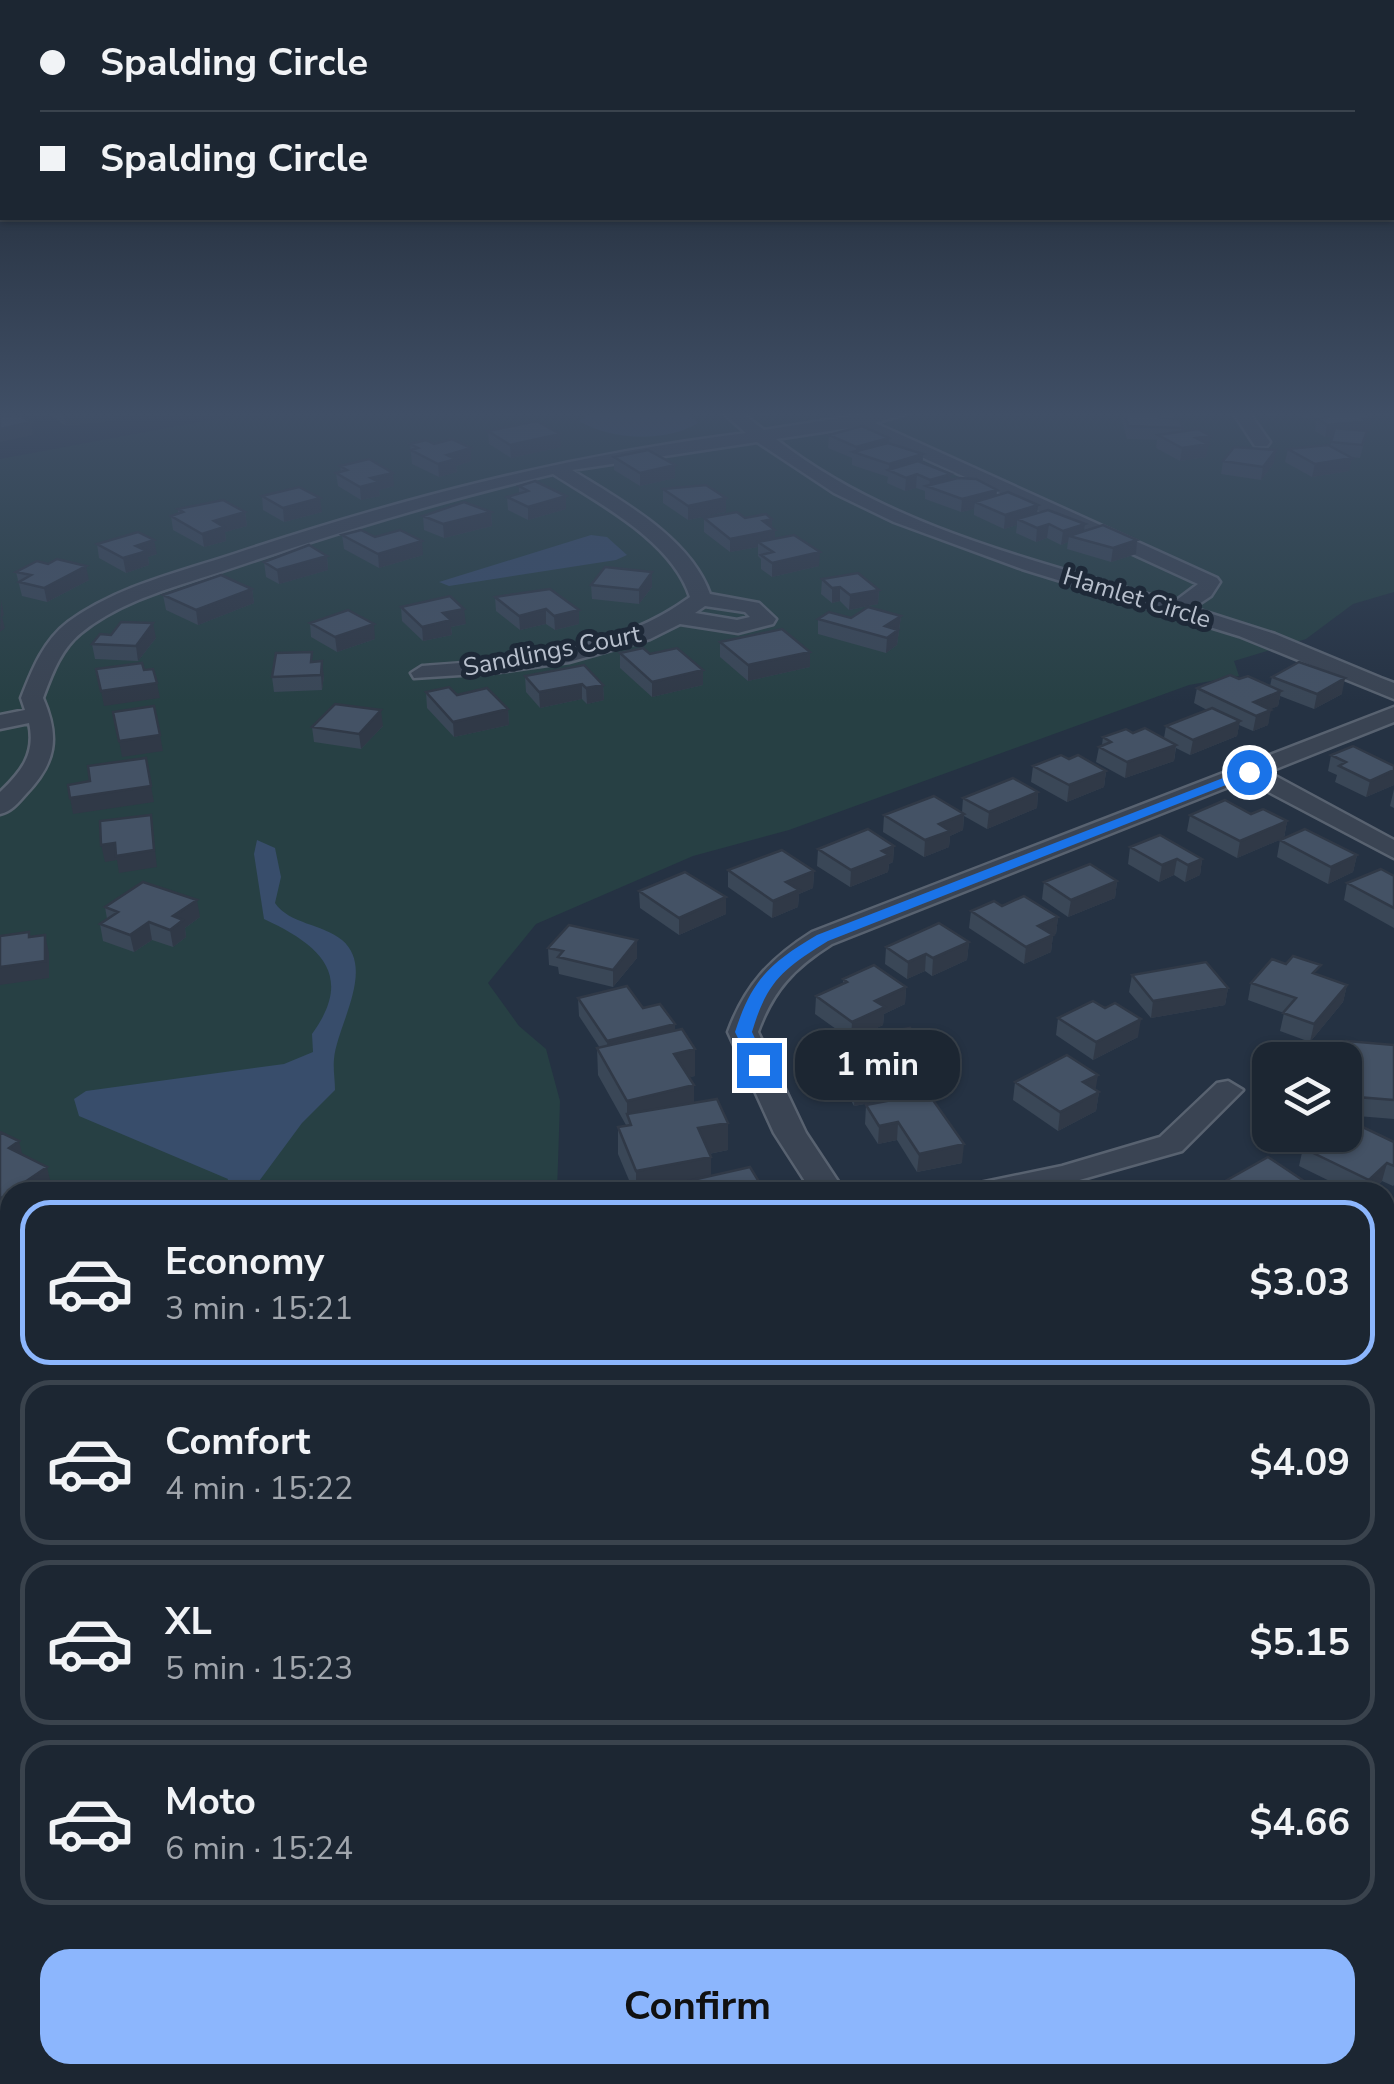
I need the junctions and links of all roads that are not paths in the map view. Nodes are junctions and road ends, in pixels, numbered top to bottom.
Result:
1 (410, 508) edge
2 (613, 508) edge
3 (875, 508) edge
4 (1048, 508) edge
5 (701, 599) junction
6 (1176, 610) junction
7 (678, 617) junction
8 (422, 673) dead end
9 (1394, 692) edge
10 (40, 714) junction
11 (1394, 714) edge
12 (0, 722) edge
13 (1249, 772) junction
14 (0, 806) edge
15 (1394, 850) edge
16 (1228, 1090) dead end
17 (822, 1182) edge
18 (1036, 1182) edge

1 - 10 street
2 - 5 street
3 - 6 street, Hamlet Circle
4 - 6 street
5 - 7 street, Sandlings Court
5 - 7 street, Sandlings Court
6 - 9 street, Hamlet Circle
7 - 8 street, Sandlings Court
10 - 12 street
10 - 14 street
11 - 13 street
13 - 15 street
13 - 17 street
16 - 18 street

